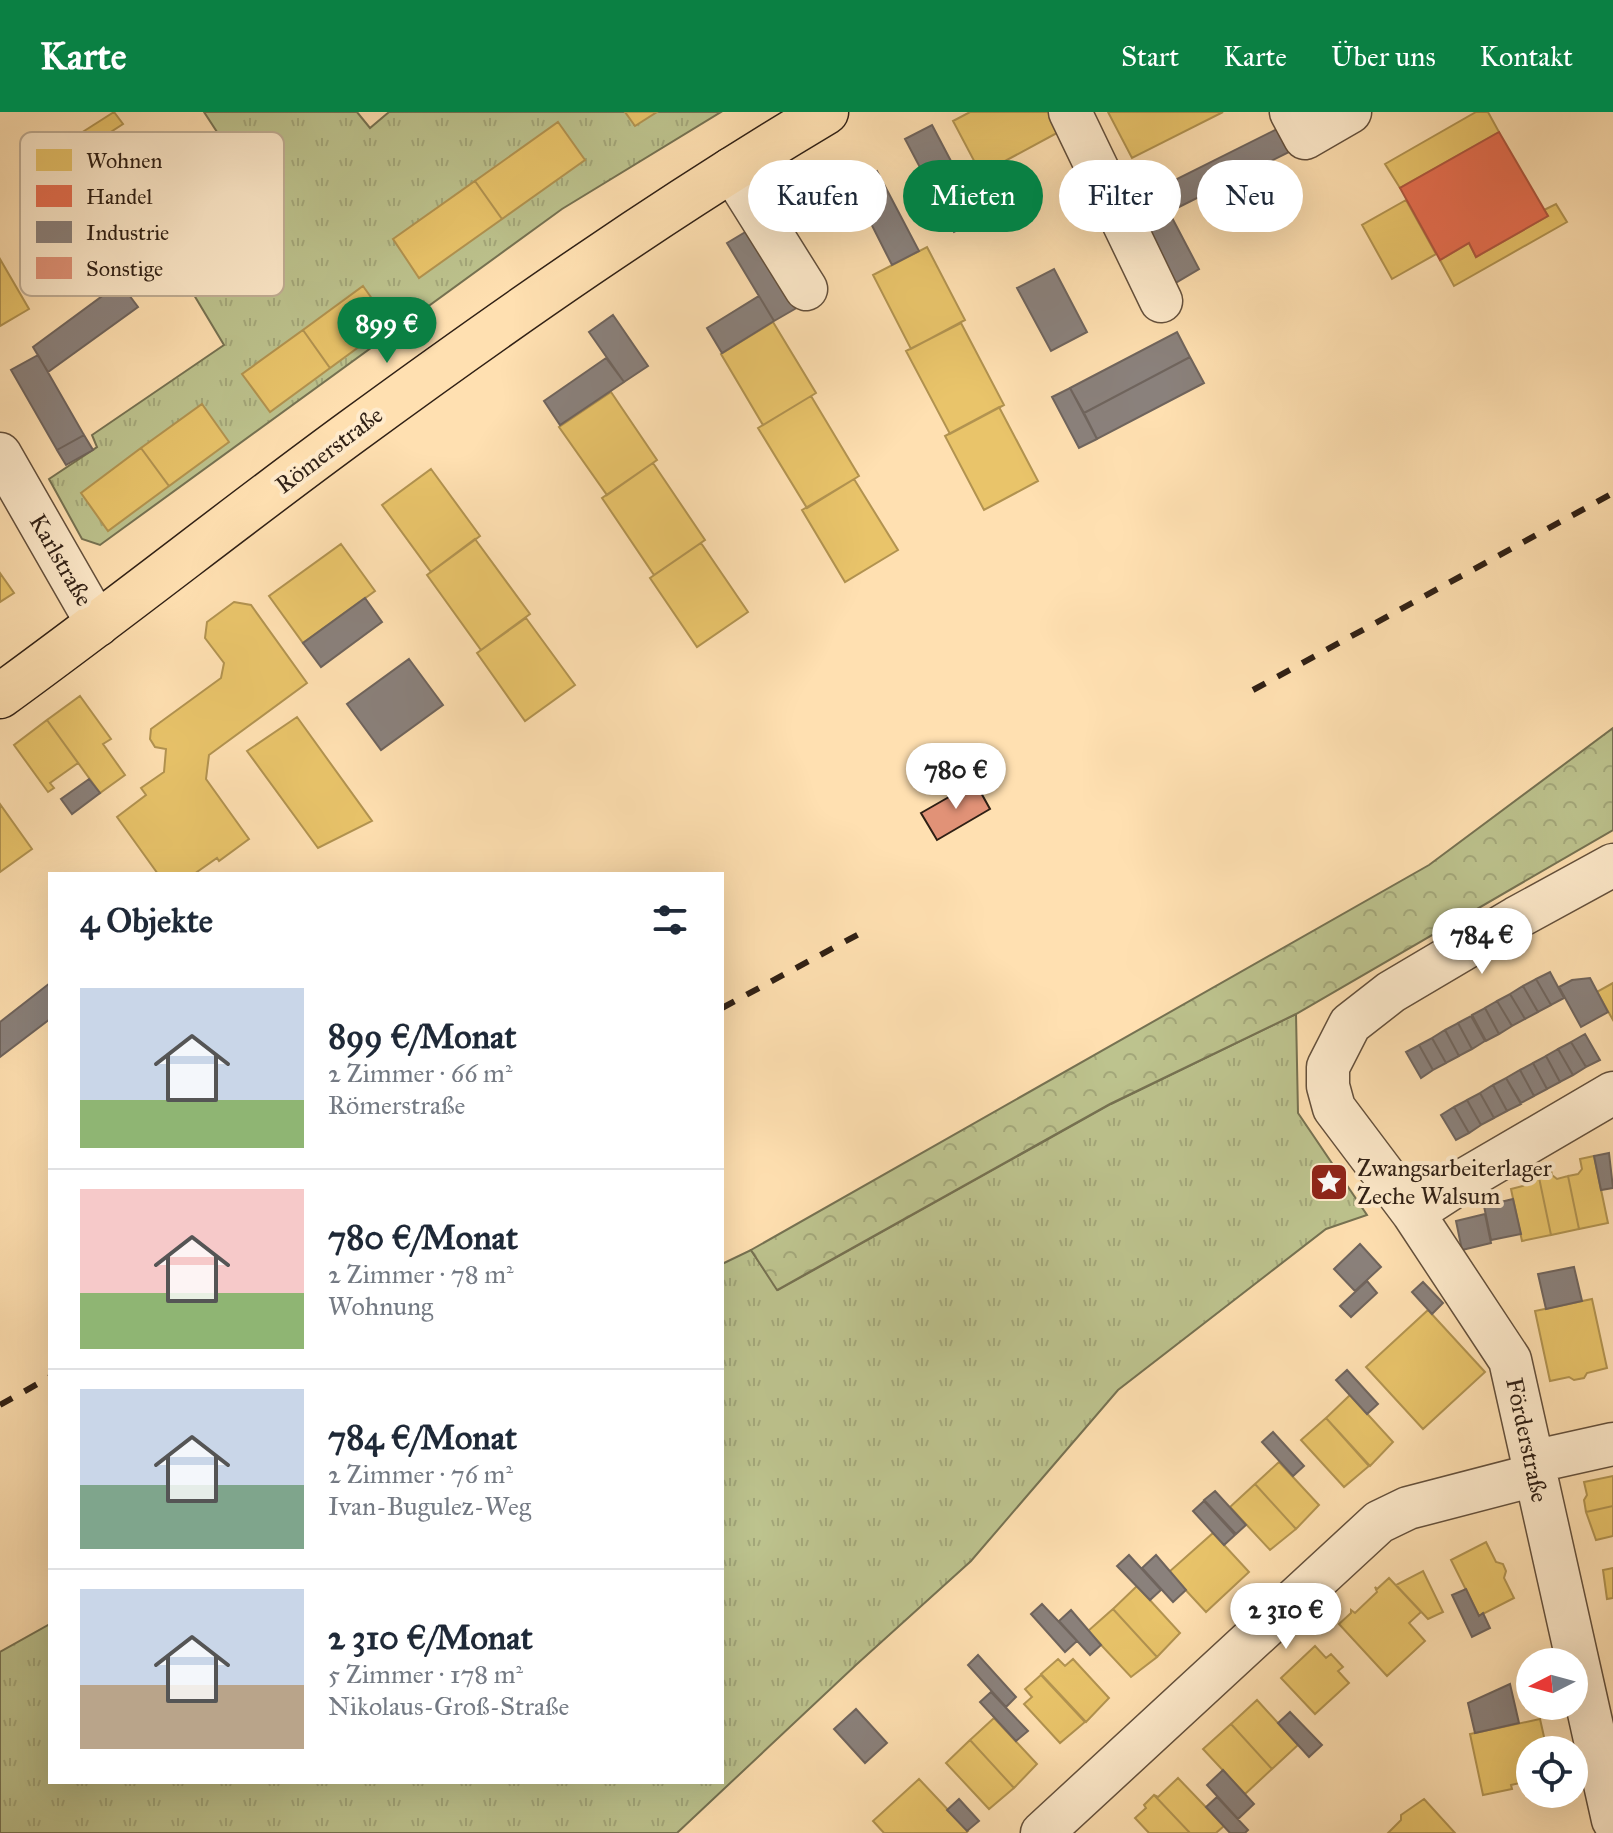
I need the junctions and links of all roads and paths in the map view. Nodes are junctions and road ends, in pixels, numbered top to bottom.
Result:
1 (826, 112) edge
2 (1070, 112) edge
3 (1291, 112) edge
4 (1350, 112) edge
5 (731, 169) junction
6 (806, 289) dead end
7 (1161, 301) dead end
8 (0, 454) edge
9 (98, 625) junction
10 (0, 696) edge
11 (1613, 865) edge
12 (1613, 1093) edge
13 (1413, 1213) junction
14 (1613, 1444) edge
15 (1534, 1468) junction
16 (1613, 1820) edge
17 (1042, 1833) edge

1 - 5 main road, Römerstraße
2 - 7 street
3 - 4 street
5 - 6 street
5 - 9 main road, Römerstraße
8 - 9 street, Karlstraße
9 - 10 main road, Römerstraße
11 - 13 street, Förderstraße
12 - 13 street
13 - 15 street, Förderstraße
14 - 15 street
15 - 16 street, Förderstraße
15 - 17 street

